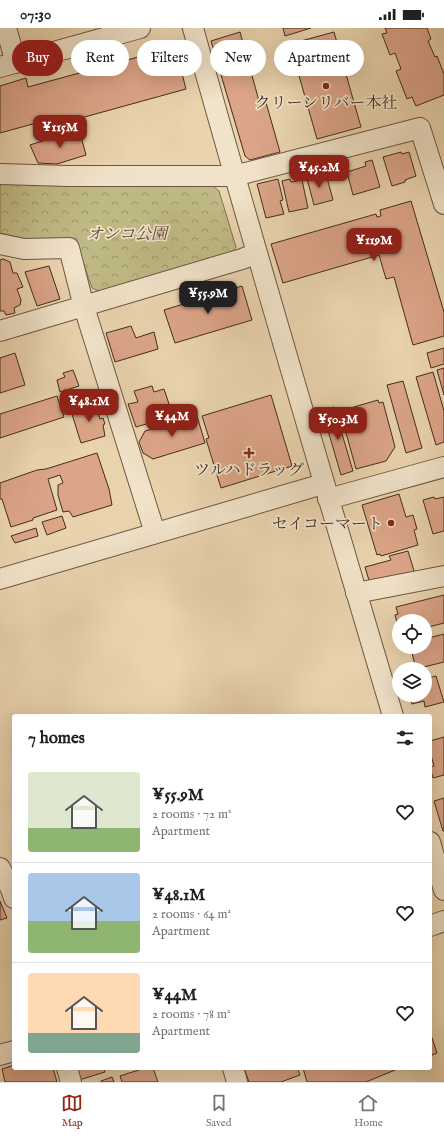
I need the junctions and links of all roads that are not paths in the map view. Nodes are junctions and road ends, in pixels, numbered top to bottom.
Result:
1 (6, 28) edge
2 (140, 28) edge
3 (193, 28) edge
4 (99, 34) edge
5 (8, 65) edge
6 (0, 174) edge
7 (234, 176) junction
8 (444, 204) edge
9 (0, 244) edge
10 (257, 253) junction
11 (84, 307) junction
12 (0, 331) edge
13 (444, 467) edge
14 (326, 492) junction
15 (155, 533) junction
16 (444, 576) edge
17 (0, 579) edge
18 (356, 593) junction
19 (392, 714) edge
20 (432, 849) edge
21 (444, 890) edge
22 (444, 921) edge
23 (432, 925) edge
24 (12, 1052) edge
25 (0, 1055) edge
26 (68, 1070) edge
27 (234, 1070) edge
28 (71, 1082) edge
29 (237, 1082) edge

1 - 5 street
2 - 4 street
3 - 7 street
4 - 5 street
6 - 7 street
7 - 8 street
7 - 10 street
9 - 11 street
10 - 11 street
10 - 14 street
11 - 12 street
11 - 15 street
13 - 14 street
14 - 15 street
14 - 18 street
15 - 17 street
16 - 18 street
18 - 19 street
20 - 21 street
22 - 23 street
24 - 25 street
26 - 28 street
27 - 29 street

